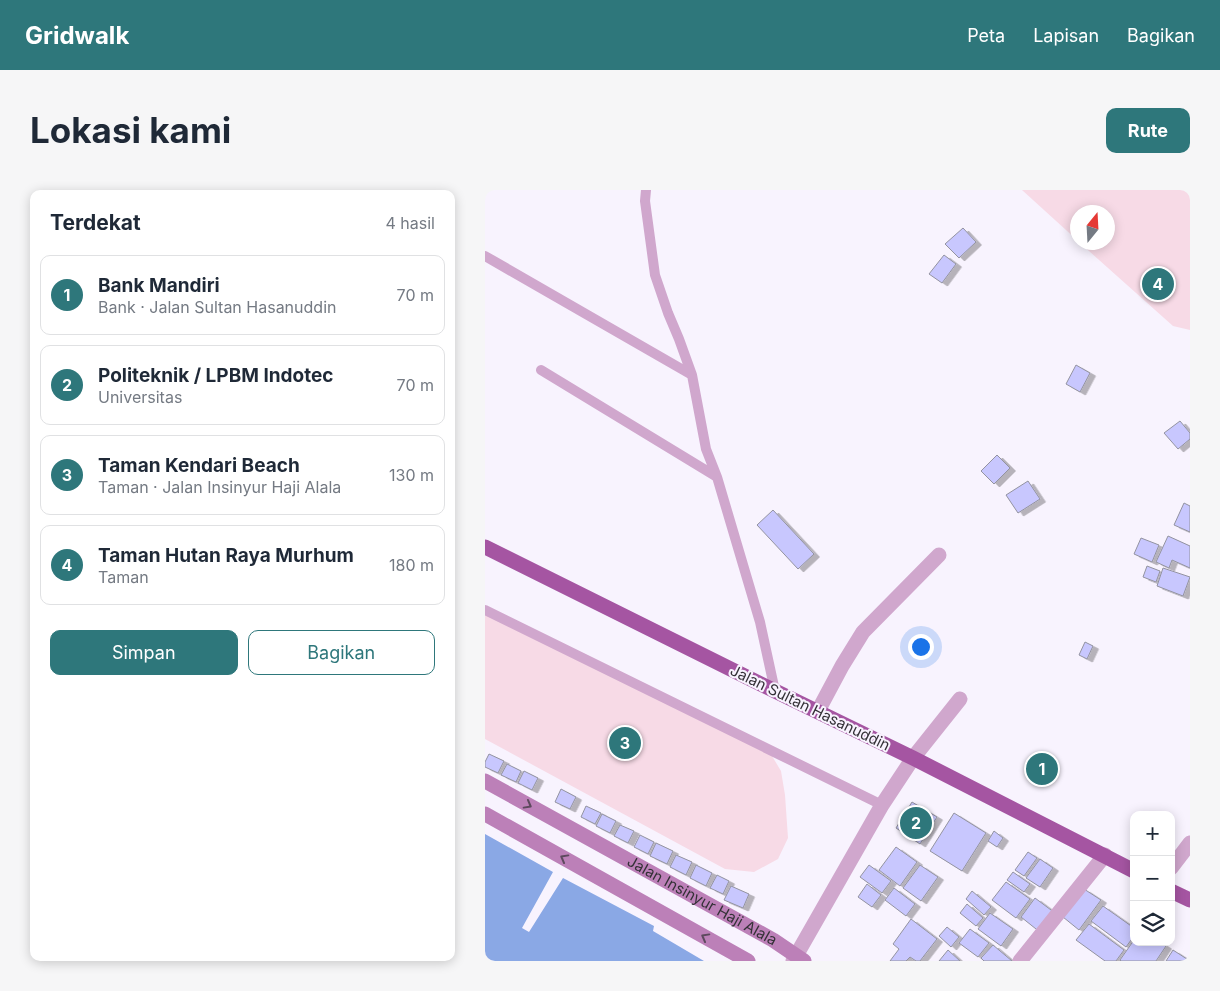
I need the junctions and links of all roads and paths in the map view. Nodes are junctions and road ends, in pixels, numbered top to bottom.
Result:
1 (646, 190) edge
2 (485, 256) edge
3 (541, 370) dead end
4 (692, 375) junction
5 (717, 477) junction
6 (485, 547) edge
7 (939, 555) dead end
8 (485, 610) edge
9 (775, 691) junction
10 (960, 699) dead end
11 (818, 711) junction
12 (913, 758) junction
13 (485, 781) edge
14 (883, 806) junction
15 (485, 814) edge
16 (1190, 843) edge
17 (1105, 855) junction
18 (1175, 863) edge
19 (1130, 869) edge
20 (1175, 893) edge
21 (1190, 900) edge
22 (798, 959) edge
23 (748, 961) edge
24 (1020, 961) edge

1 - 4 lane
2 - 4 lane
3 - 5 lane
4 - 5 lane
5 - 9 lane
6 - 9 highway, Jalan Sultan Hasanuddin
7 - 11 street
8 - 14 lane
9 - 11 highway, Jalan Sultan Hasanuddin
10 - 12 street, Jalan Insinyur Haji Alala
11 - 12 highway, Jalan Sultan Hasanuddin
12 - 14 street, Jalan Insinyur Haji Alala
12 - 17 highway, Jalan Sultan Hasanuddin
13 -> 22 main road, Jalan Insinyur Haji Alala
14 - 22 street, Jalan Insinyur Haji Alala
23 -> 15 main road, Jalan Insinyur Haji Alala
16 - 18 street
17 - 19 highway, Jalan Sultan Hasanuddin
17 - 24 street
20 - 21 highway

